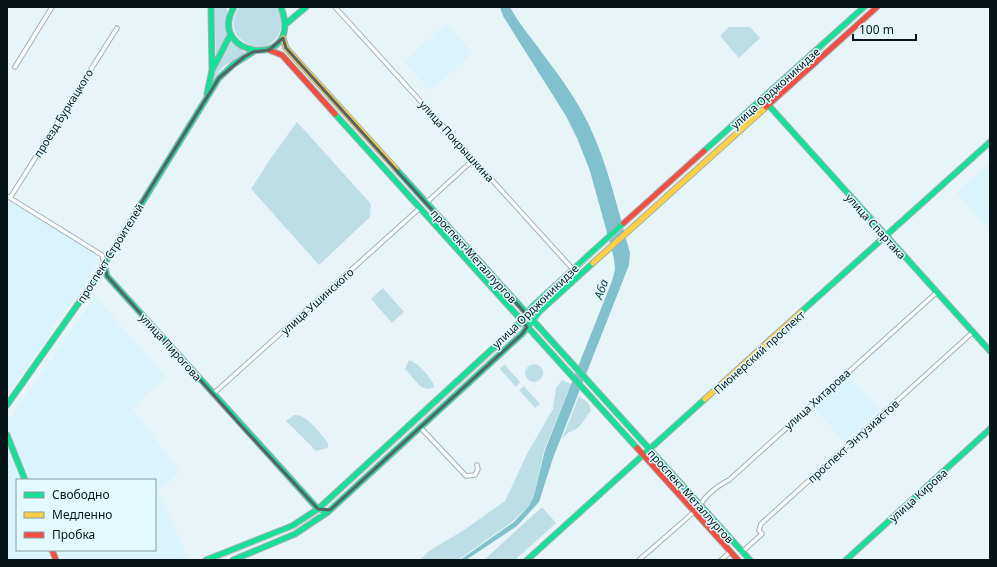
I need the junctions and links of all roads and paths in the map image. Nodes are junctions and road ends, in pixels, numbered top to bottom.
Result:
1 (52, 7) edge
2 (210, 7) edge
3 (281, 7) edge
4 (306, 7) edge
5 (335, 7) edge
6 (864, 7) edge
7 (877, 7) edge
8 (231, 9) edge
9 (287, 22) junction
10 (117, 28) dead end
11 (231, 34) junction
12 (283, 38) junction
13 (269, 50) junction
14 (253, 52) junction
15 (16, 67) dead end
16 (212, 70) junction
17 (206, 97) junction
18 (763, 99) junction
19 (768, 106) junction
20 (990, 142) edge
21 (473, 160) junction
22 (8, 197) edge
23 (426, 203) junction
24 (420, 208) junction
25 (885, 237) junction
26 (104, 263) junction
27 (573, 270) junction
28 (579, 276) junction
29 (936, 293) junction
30 (526, 314) junction
31 (522, 320) junction
32 (532, 320) junction
33 (527, 327) junction
34 (973, 332) junction
35 (990, 351) edge
36 (213, 394) junction
37 (7, 405) edge
38 (420, 426) junction
39 (990, 429) edge
40 (7, 435) edge
41 (646, 451) junction
42 (477, 465) dead end
43 (25, 479) edge
44 (700, 505) junction
45 (318, 509) junction
46 (328, 512) junction
47 (694, 512) junction
48 (730, 552) junction
49 (742, 552) junction
50 (206, 560) edge
51 (233, 560) edge
52 (528, 560) edge
53 (639, 560) edge
54 (721, 560) edge
55 (738, 560) edge
56 (750, 560) edge
57 (846, 560) edge

1 - 15 street
2 - 16 main road
3 - 9 main road
4 - 9 main road
5 - 21 street, улица Покрышкина
6 - 18 main road, улица Орджоникидзе
7 - 19 main road, улица Орджоникидзе
8 - 11 main road
9 - 12 main road
10 - 22 street, проезд Буркацкого
11 - 14 main road
11 - 16 main road
12 - 13 main road
12 - 23 main road, проспект Металлургов
13 - 14 main road
13 - 24 main road, проспект Металлургов
14 - 17 main road
16 - 17 main road
17 - 26 main road, проспект Строителей
18 - 19 main road, улица Спартака
18 - 27 main road, улица Орджоникидзе
19 - 25 main road, улица Спартака
19 - 28 main road, улица Орджоникидзе
20 - 25 main road, Пионерский проспект
21 - 23 street
21 - 27 street, улица Покрышкина
22 - 26 street, улица Пирогова
23 - 30 main road, проспект Металлургов
24 - 31 main road, проспект Металлургов
24 - 36 street, улица Ушинского
25 - 29 main road, улица Спартака
25 - 41 main road, Пионерский проспект
26 - 36 main road, улица Пирогова
26 - 37 main road, проспект Строителей
27 - 28 street, улица Покрышкина
27 - 30 main road, улица Орджоникидзе
28 - 32 main road, улица Орджоникидзе
29 - 34 main road, улица Спартака
29 - 44 street, улица Хитарова
30 - 31 main road, улица Орджоникидзе
30 - 32 main road, проспект Металлургов
31 - 33 main road, проспект Металлургов
31 - 45 main road, улица Орджоникидзе
32 - 33 main road, улица Орджоникидзе
32 - 41 main road, проспект Металлургов
33 - 38 main road, улица Орджоникидзе
33 - 41 main road, проспект Металлургов
34 - 35 main road, улица Спартака
34 - 49 street, проспект Энтузиастов
36 - 45 main road, улица Пирогова
38 - 42 street
38 - 46 main road, улица Орджоникидзе
39 - 57 main road, улица Кирова
40 - 43 main road
41 - 44 main road, проспект Металлургов
41 - 47 main road, проспект Металлургов
41 - 52 main road, Пионерский проспект
44 - 49 main road, проспект Металлургов
45 - 46 main road
45 - 50 main road, улица Орджоникидзе
46 - 51 main road, улица Орджоникидзе
47 - 48 main road, проспект Металлургов
47 - 53 street
48 - 54 street
48 - 55 main road, проспект Металлургов
49 - 56 main road, проспект Металлургов

